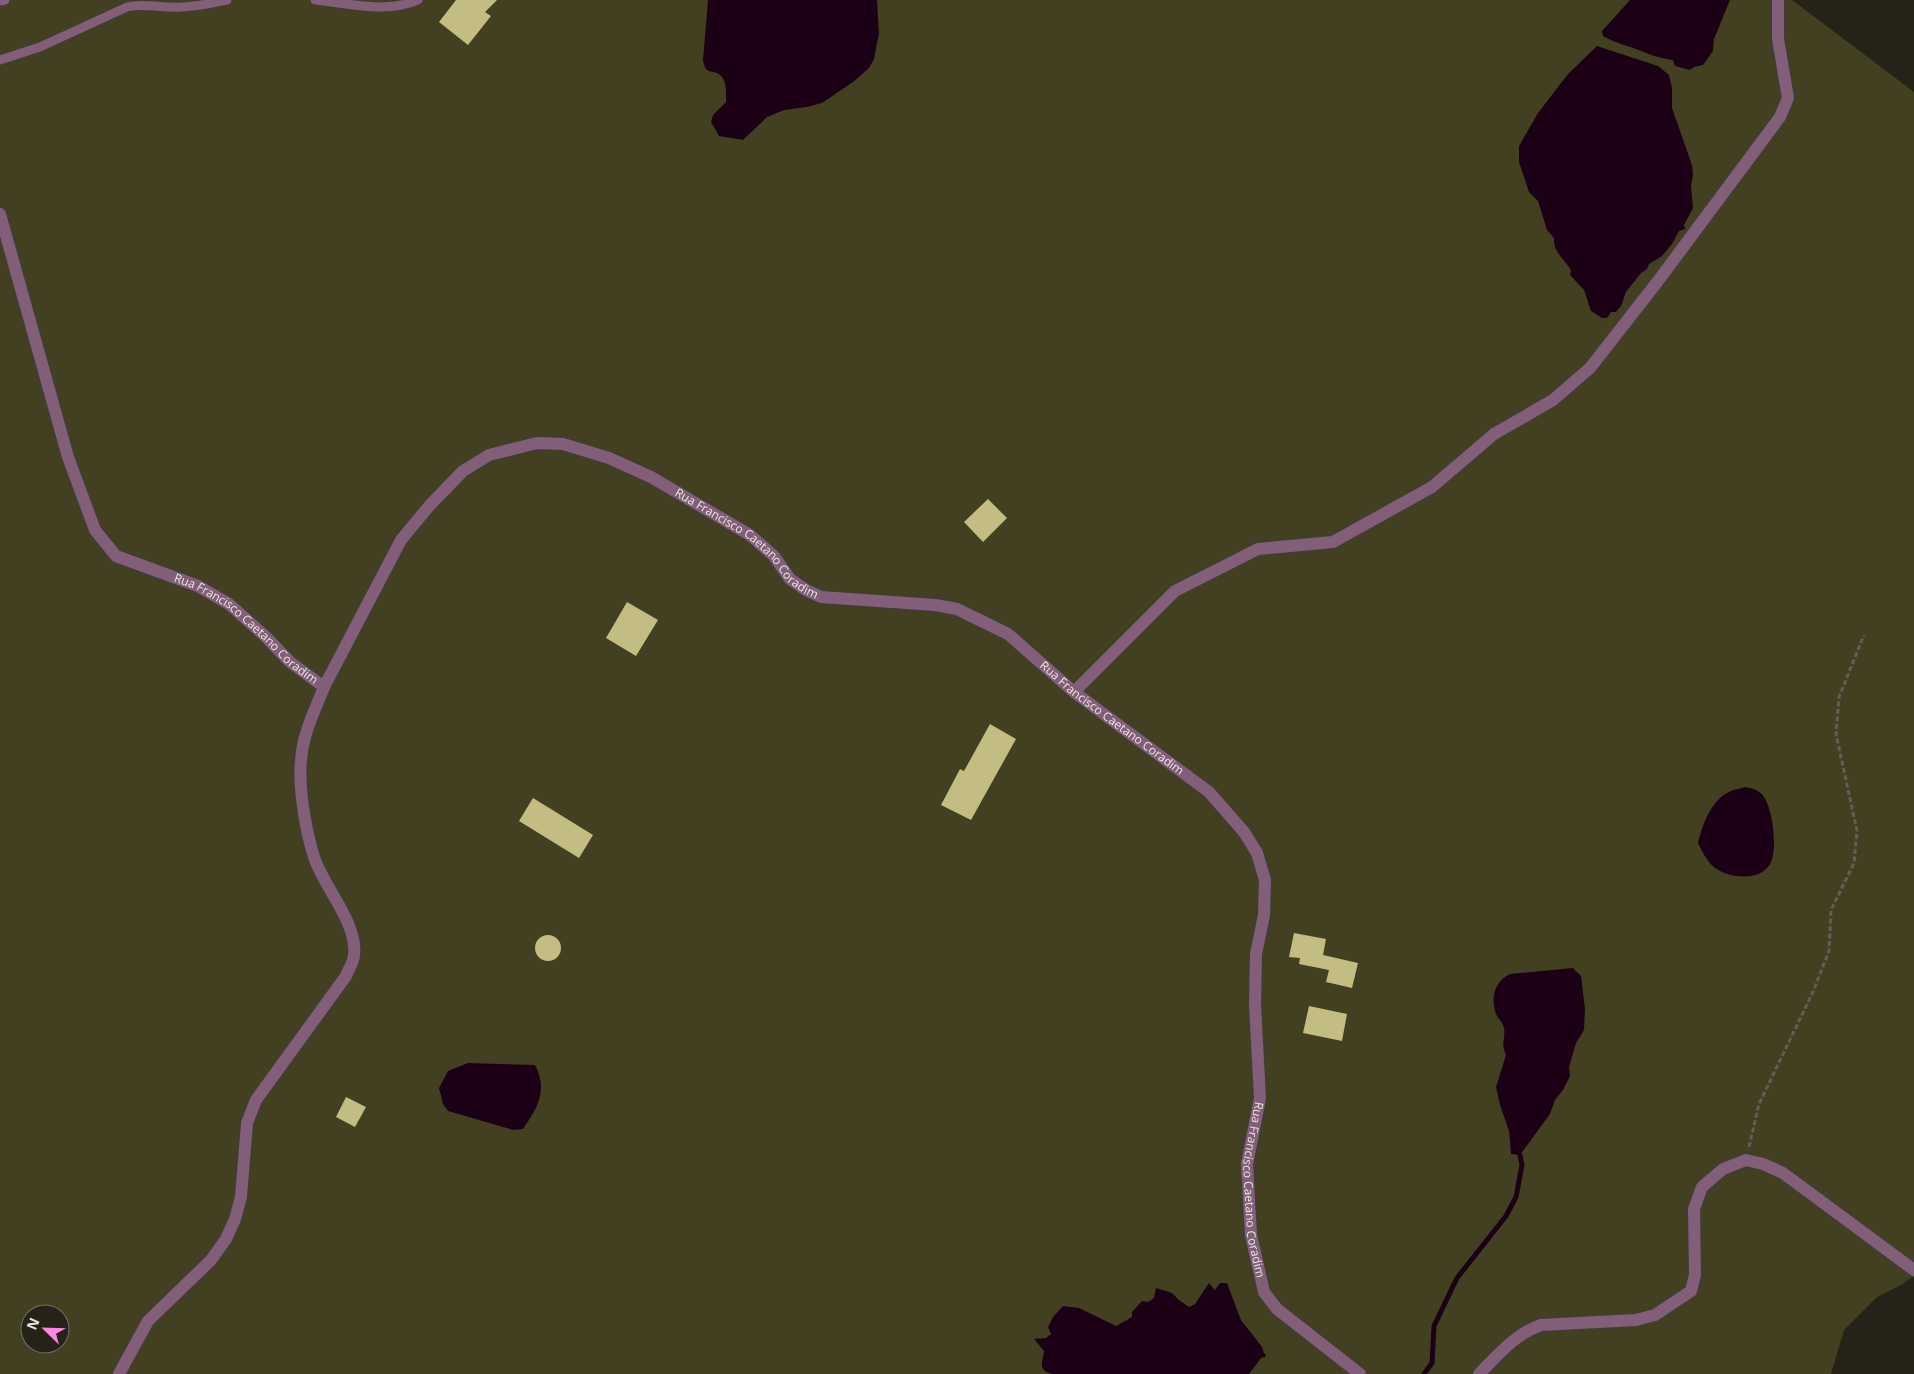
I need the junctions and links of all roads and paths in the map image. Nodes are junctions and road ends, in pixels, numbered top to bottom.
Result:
1 (4, 0) edge
2 (227, 0) edge
3 (315, 0) edge
4 (418, 0) edge
5 (1778, 0) edge
6 (0, 1) edge
7 (141, 2) edge
8 (0, 60) edge
9 (0, 214) edge
10 (1864, 635) dead end
11 (324, 687) junction
12 (1074, 692) junction
13 (1746, 1160) junction
14 (1914, 1270) edge
15 (119, 1374) edge
16 (1360, 1374) edge
17 (1479, 1374) edge

1 - 6 lane
2 - 7 lane
3 - 4 lane
5 - 12 street
7 - 8 lane
9 - 11 street, Rua Francisco Caetano Coradim
10 - 13 path
11 - 12 street, Rua Francisco Caetano Coradim
11 - 15 street
12 - 16 street, Rua Francisco Caetano Coradim
13 - 14 street
13 - 17 street

